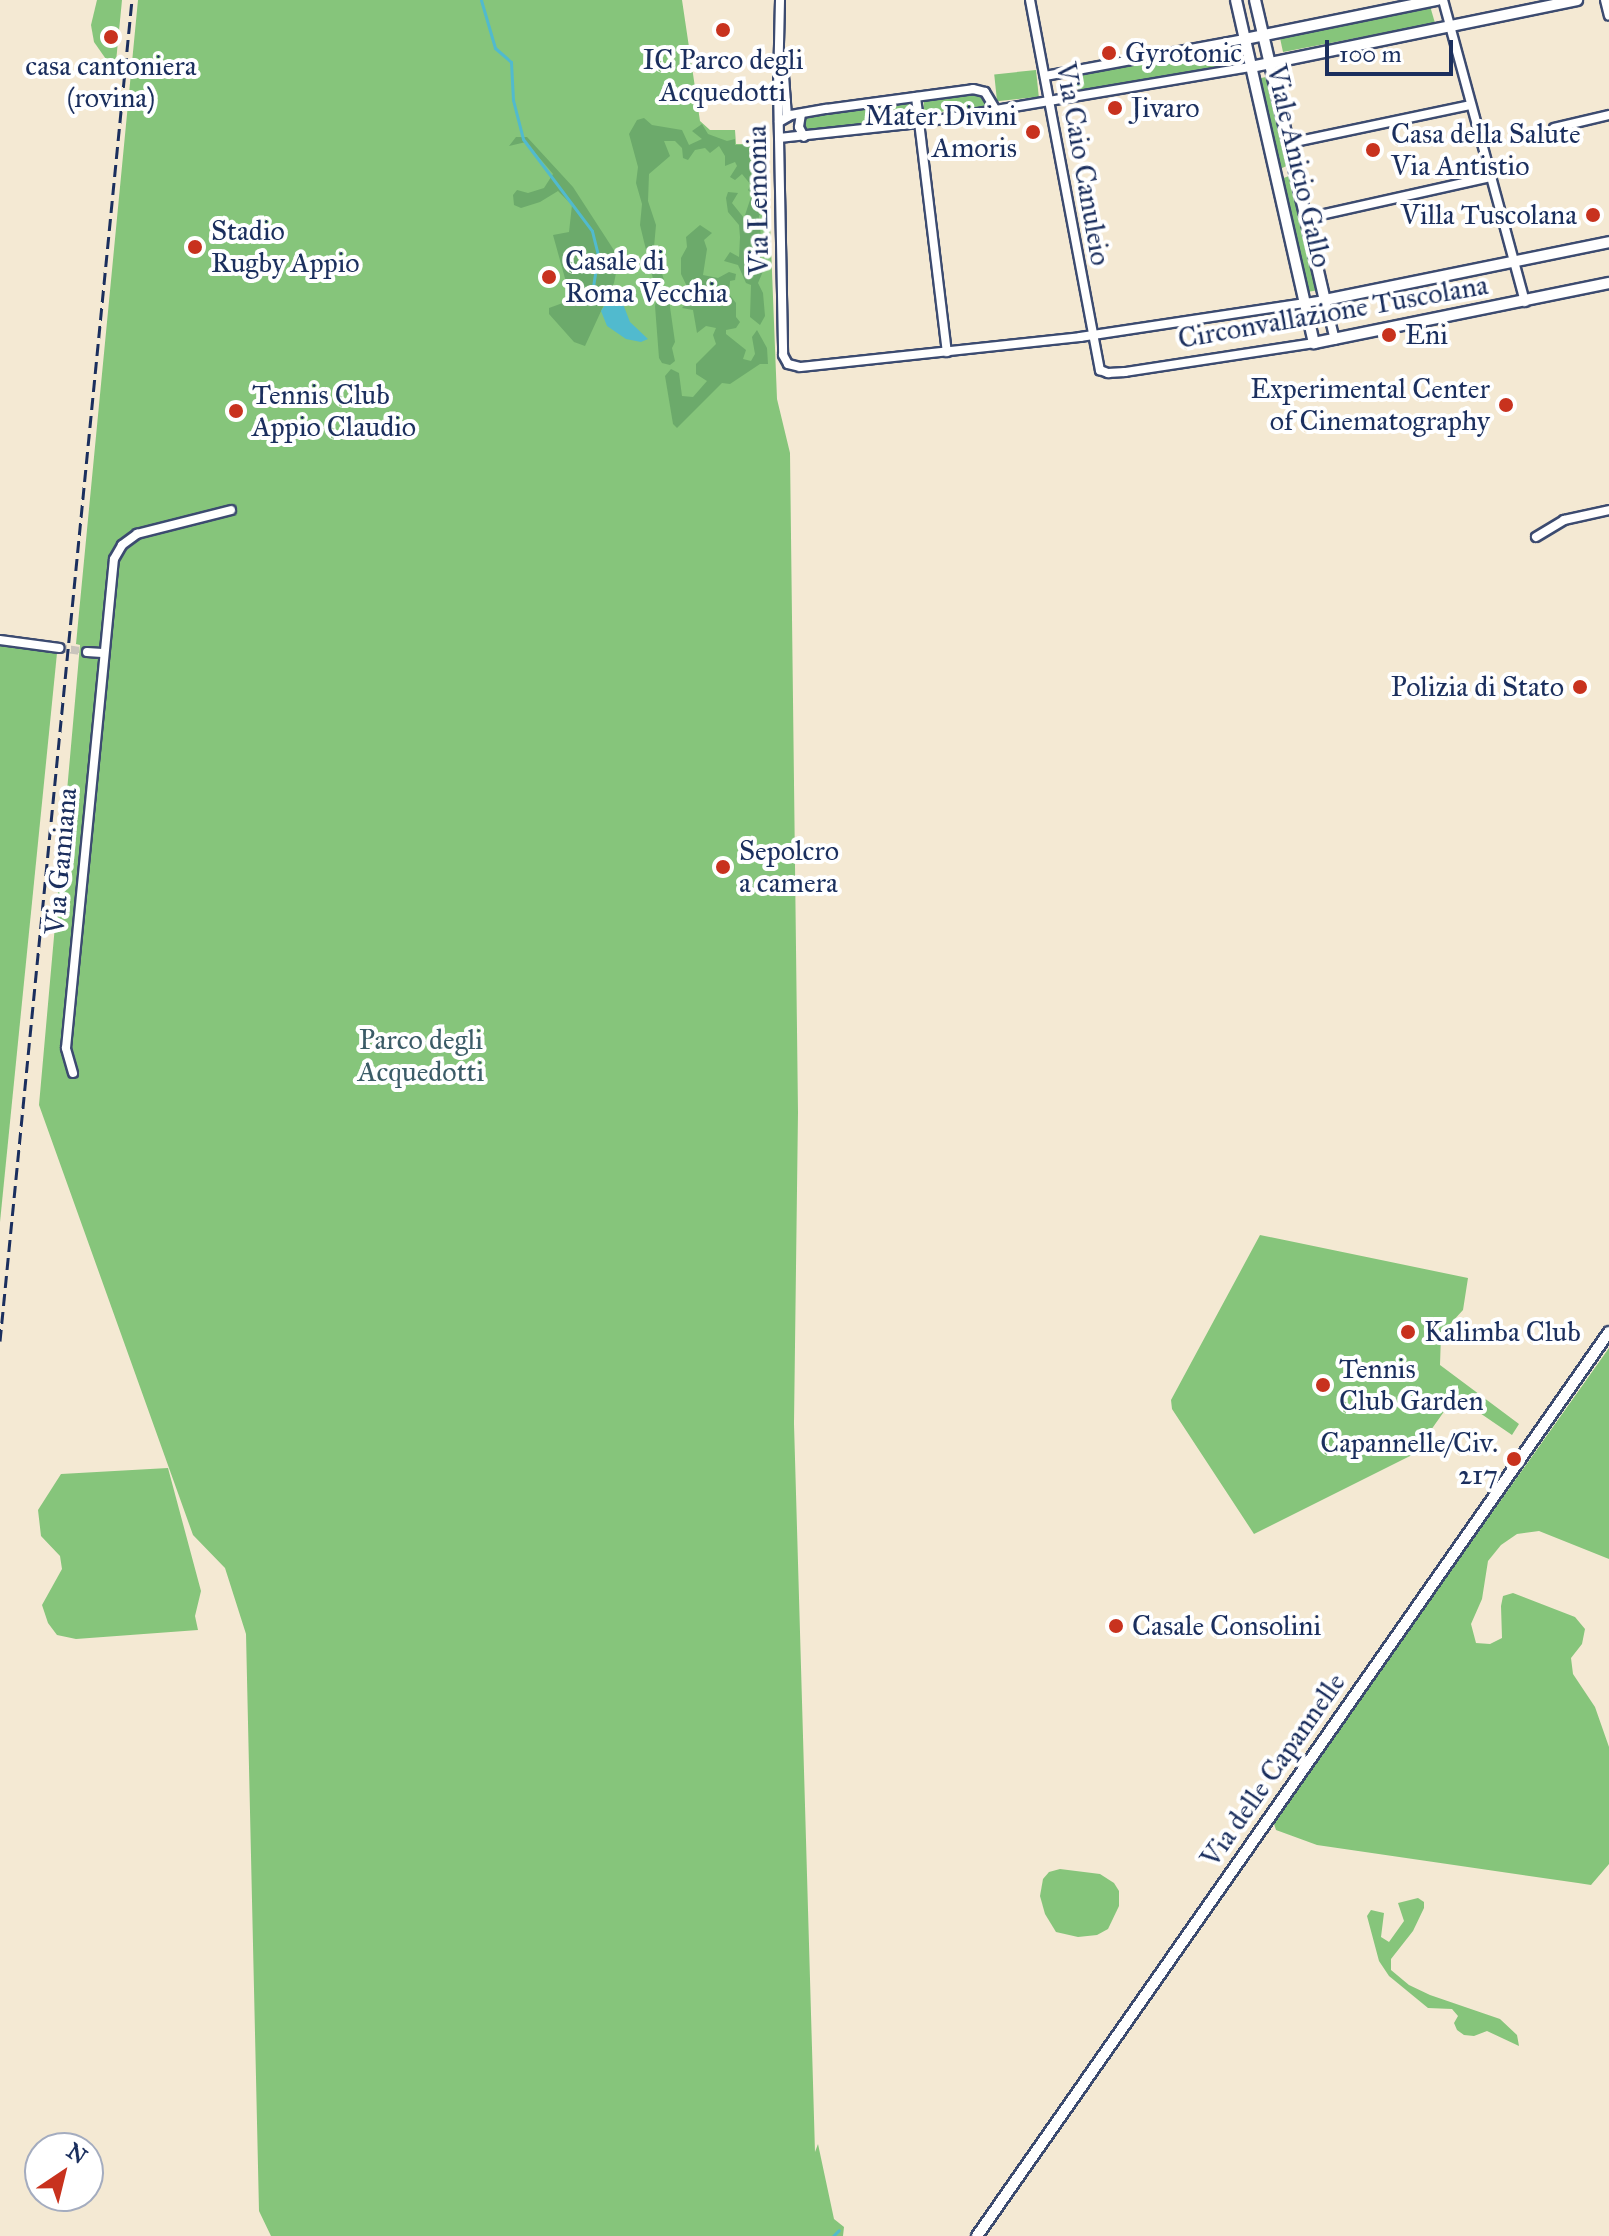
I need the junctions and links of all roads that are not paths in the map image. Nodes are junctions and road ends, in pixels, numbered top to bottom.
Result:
1 (780, 0) edge
2 (1030, 0) edge
3 (1236, 0) edge
4 (1255, 0) edge
5 (1440, 0) edge
6 (1577, 0) edge
7 (1605, 0) edge
8 (1609, 16) edge
9 (1449, 26) junction
10 (1263, 35) junction
11 (1245, 39) junction
12 (1270, 63) junction
13 (1251, 67) junction
14 (1045, 76) junction
15 (916, 97) junction
16 (1050, 102) junction
17 (1471, 105) junction
18 (996, 110) junction
19 (801, 114) junction
20 (1609, 115) edge
21 (783, 119) junction
22 (919, 123) junction
23 (1554, 128) dead end
24 (804, 137) junction
25 (779, 138) junction
26 (1290, 143) junction
27 (1296, 169) junction
28 (1276, 174) junction
29 (1491, 177) junction
30 (1307, 218) junction
31 (1609, 242) edge
32 (1513, 263) junction
33 (1609, 283) edge
34 (1325, 300) junction
35 (1525, 302) junction
36 (1305, 303) junction
37 (1091, 335) junction
38 (1335, 340) junction
39 (1314, 343) junction
40 (783, 350) joint
41 (947, 352) junction
42 (231, 510) dead end
43 (1609, 510) edge
44 (1536, 537) dead end
45 (0, 640) edge
46 (59, 648) tunnel mouth
47 (87, 652) tunnel mouth
48 (102, 653) junction
49 (73, 1073) dead end
50 (1609, 1332) edge
51 (977, 2236) edge

1 - 21 street, Via Lemonia
2 - 14 street, Via Caio Canuleio
3 - 11 street, Viale Anicio Gallo
4 - 10 street, Viale Anicio Gallo
5 - 9 street
5 - 10 street
6 - 9 street
7 - 8 street
9 - 12 street
9 - 17 street
10 - 11 street
10 - 12 street, Viale Anicio Gallo
11 - 13 street, Viale Anicio Gallo
11 - 14 street
12 - 13 street
12 - 26 street, Viale Anicio Gallo
13 - 16 street
13 - 28 street, Viale Anicio Gallo
14 - 16 street, Via Caio Canuleio
15 - 18 street
15 - 19 street
15 - 22 street
16 - 18 street
16 - 37 street, Via Caio Canuleio
17 - 26 street
17 - 29 street
18 - 22 street
19 - 21 street
19 - 24 street
20 - 23 street
21 - 25 street, Via Lemonia
22 - 24 street
22 - 41 street
24 - 25 street
25 - 40 street, Via Lemonia
26 - 27 street, Viale Anicio Gallo
27 - 28 street
27 - 30 street, Viale Anicio Gallo
28 - 36 street, Viale Anicio Gallo
29 - 30 street
29 - 32 street
30 - 34 street, Viale Anicio Gallo
31 - 32 street, Circonvallazione Tuscolana
32 - 34 street, Circonvallazione Tuscolana
32 - 35 street
33 - 35 street, Circonvallazione Tuscolana
34 - 36 street, Circonvallazione Tuscolana
34 - 38 street, Viale Anicio Gallo
35 - 38 street, Circonvallazione Tuscolana
36 - 37 street, Circonvallazione Tuscolana
36 - 39 street, Viale Anicio Gallo
37 - 39 street, Circonvallazione Tuscolana
37 - 41 street, Circonvallazione Tuscolana
38 - 39 street, Circonvallazione Tuscolana
40 - 41 street, Circonvallazione Tuscolana
42 - 48 street, Via Gamiana
43 - 44 street
45 - 46 street
47 - 48 street
48 - 49 street, Via Gamiana
50 - 51 street, Via delle Capannelle

